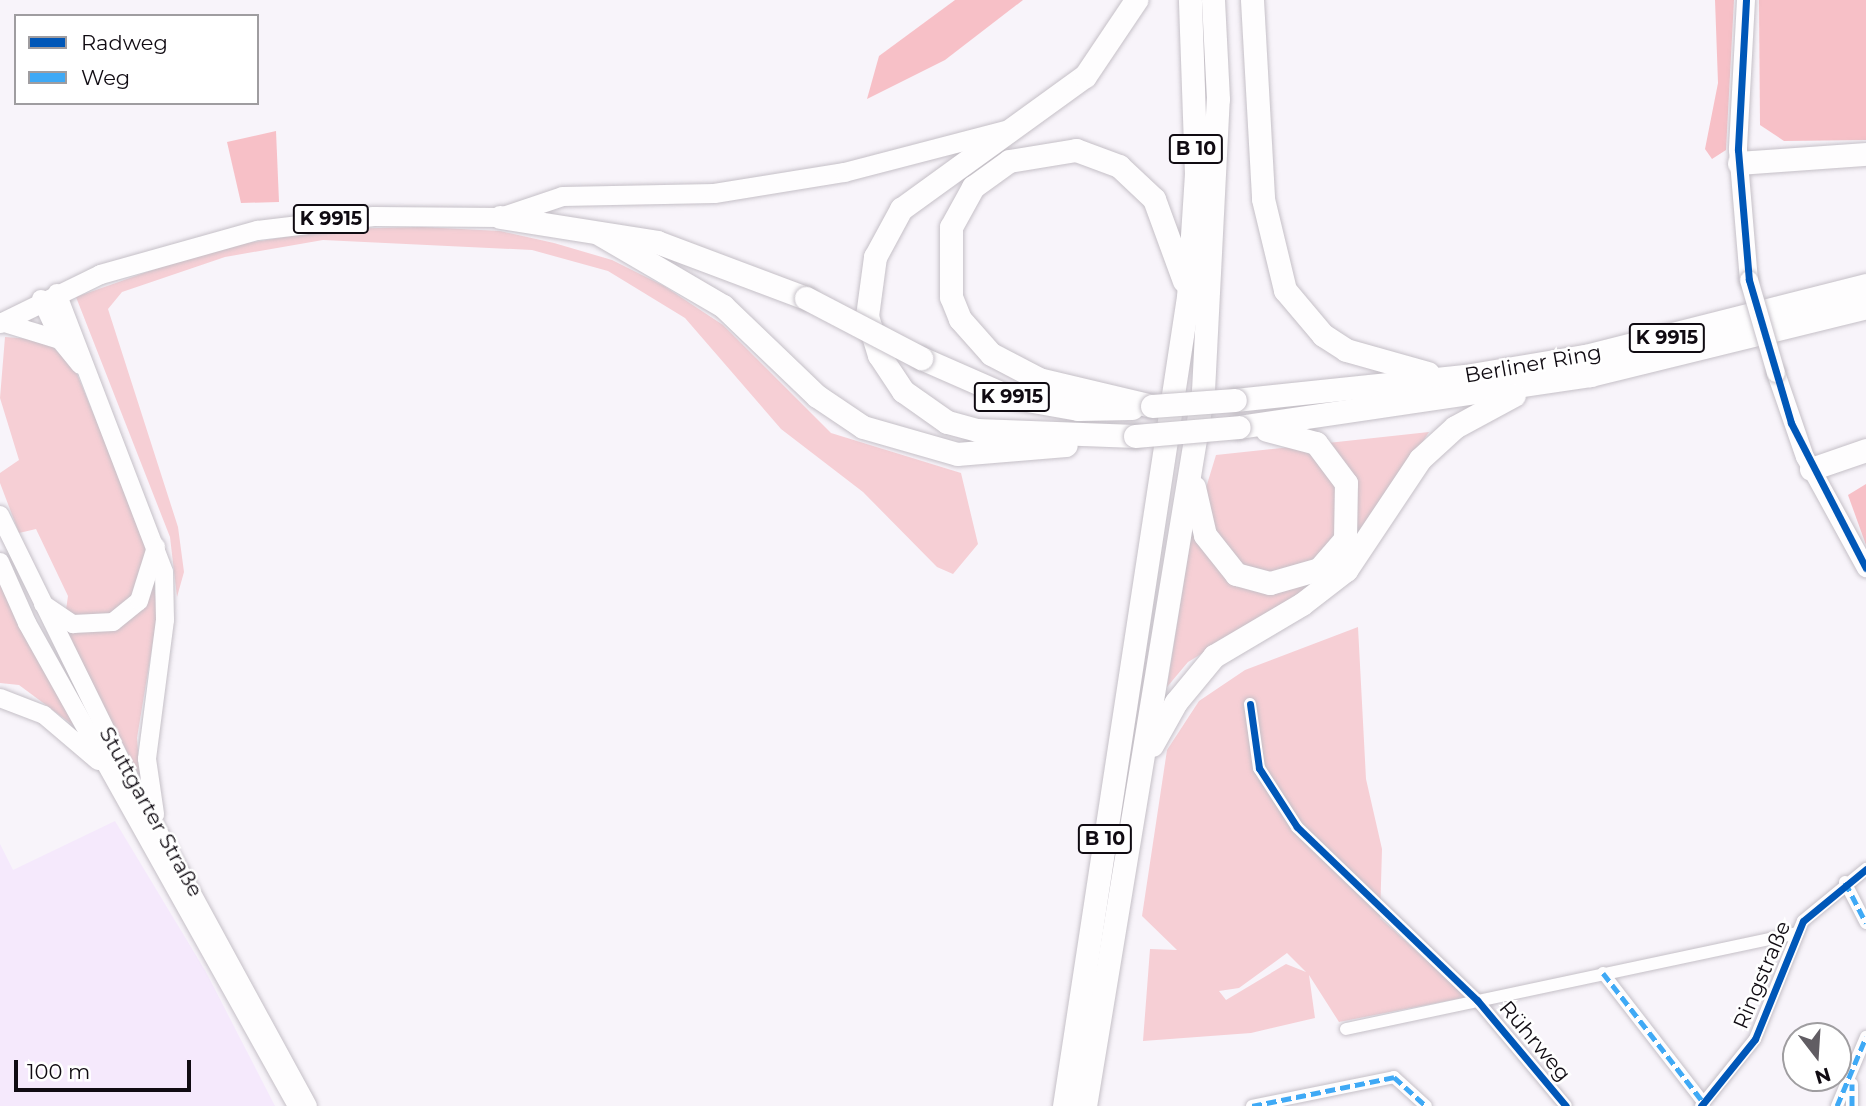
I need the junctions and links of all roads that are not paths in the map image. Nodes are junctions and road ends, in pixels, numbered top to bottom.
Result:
1 (1136, 0) edge
2 (1190, 0) edge
3 (1213, 0) edge
4 (1252, 0) edge
5 (1746, 0) edge
6 (1015, 127) junction
7 (1866, 154) edge
8 (1739, 163) junction
9 (500, 217) junction
10 (598, 233) junction
11 (1866, 285) edge
12 (49, 296) junction
13 (1188, 297) junction
14 (1866, 307) edge
15 (1, 322) edge
16 (60, 340) junction
17 (86, 372) junction
18 (1465, 376) junction
19 (1529, 387) junction
20 (1109, 403) junction
21 (1239, 427) junction
22 (1135, 436) junction
23 (1866, 450) edge
24 (1811, 469) junction
25 (1191, 471) junction
26 (0, 515) edge
27 (156, 544) junction
28 (0, 562) edge
29 (1866, 568) edge
30 (41, 603) junction
31 (0, 698) edge
32 (1250, 704) dead end
33 (1142, 762) junction
34 (121, 788) junction
35 (156, 817) junction
36 (1866, 869) edge
37 (1845, 882) junction
38 (1866, 923) edge
39 (1796, 933) junction
40 (1604, 973) junction
41 (1477, 1000) junction
42 (1346, 1029) dead end
43 (1866, 1037) edge
44 (1853, 1077) junction
45 (1702, 1105) edge
46 (297, 1106) edge
47 (308, 1106) edge
48 (1064, 1106) edge
49 (1085, 1106) edge
50 (1252, 1106) edge
51 (1426, 1106) edge
52 (1566, 1106) edge
53 (1837, 1106) edge
54 (1852, 1106) edge

1 - 6 highway
2 - 13 highway, B 10
3 - 25 highway, B 10
4 - 18 highway
5 - 8 main road
6 - 9 main road
6 - 22 highway
7 - 8 highway
8 - 24 main road, bridge
9 - 10 highway, K 9915
9 - 12 main road, K 9915
10 - 20 highway, K 9915, bridge
10 - 22 highway, K 9915
11 - 18 highway, Berliner Ring / K 9915
12 - 15 main road, K 9915
12 - 16 main road
12 - 17 main road
13 - 20 highway
13 - 48 highway, B 10
14 - 19 highway, Berliner Ring / K 9915
15 - 16 main road
16 - 17 main road
17 - 27 main road
18 - 20 highway, Berliner Ring / K 9915, bridge
19 - 21 highway, Berliner Ring / K 9915
19 - 33 highway
21 - 22 highway, K 9915, bridge
21 - 25 highway
23 - 24 highway
24 - 29 main road
25 - 33 highway, B 10
26 - 30 main road, Stuttgarter Straße
27 - 30 main road
27 - 35 main road
28 - 34 main road, Stuttgarter Straße
30 - 35 main road, Stuttgarter Straße
31 - 34 main road
32 - 41 street, Rührweg
33 - 49 highway, B 10
34 - 46 main road, Stuttgarter Straße
35 - 47 main road, Stuttgarter Straße
36 - 37 street, Ringstraße
37 - 38 street
37 - 39 street, Ringstraße
39 - 40 street
39 - 45 street, Ringstraße
40 - 41 street
40 - 45 street, Ringstraße
41 - 42 street
41 - 52 street, Rührweg
43 - 44 street
44 - 53 street
44 - 54 street
50 - 51 street

